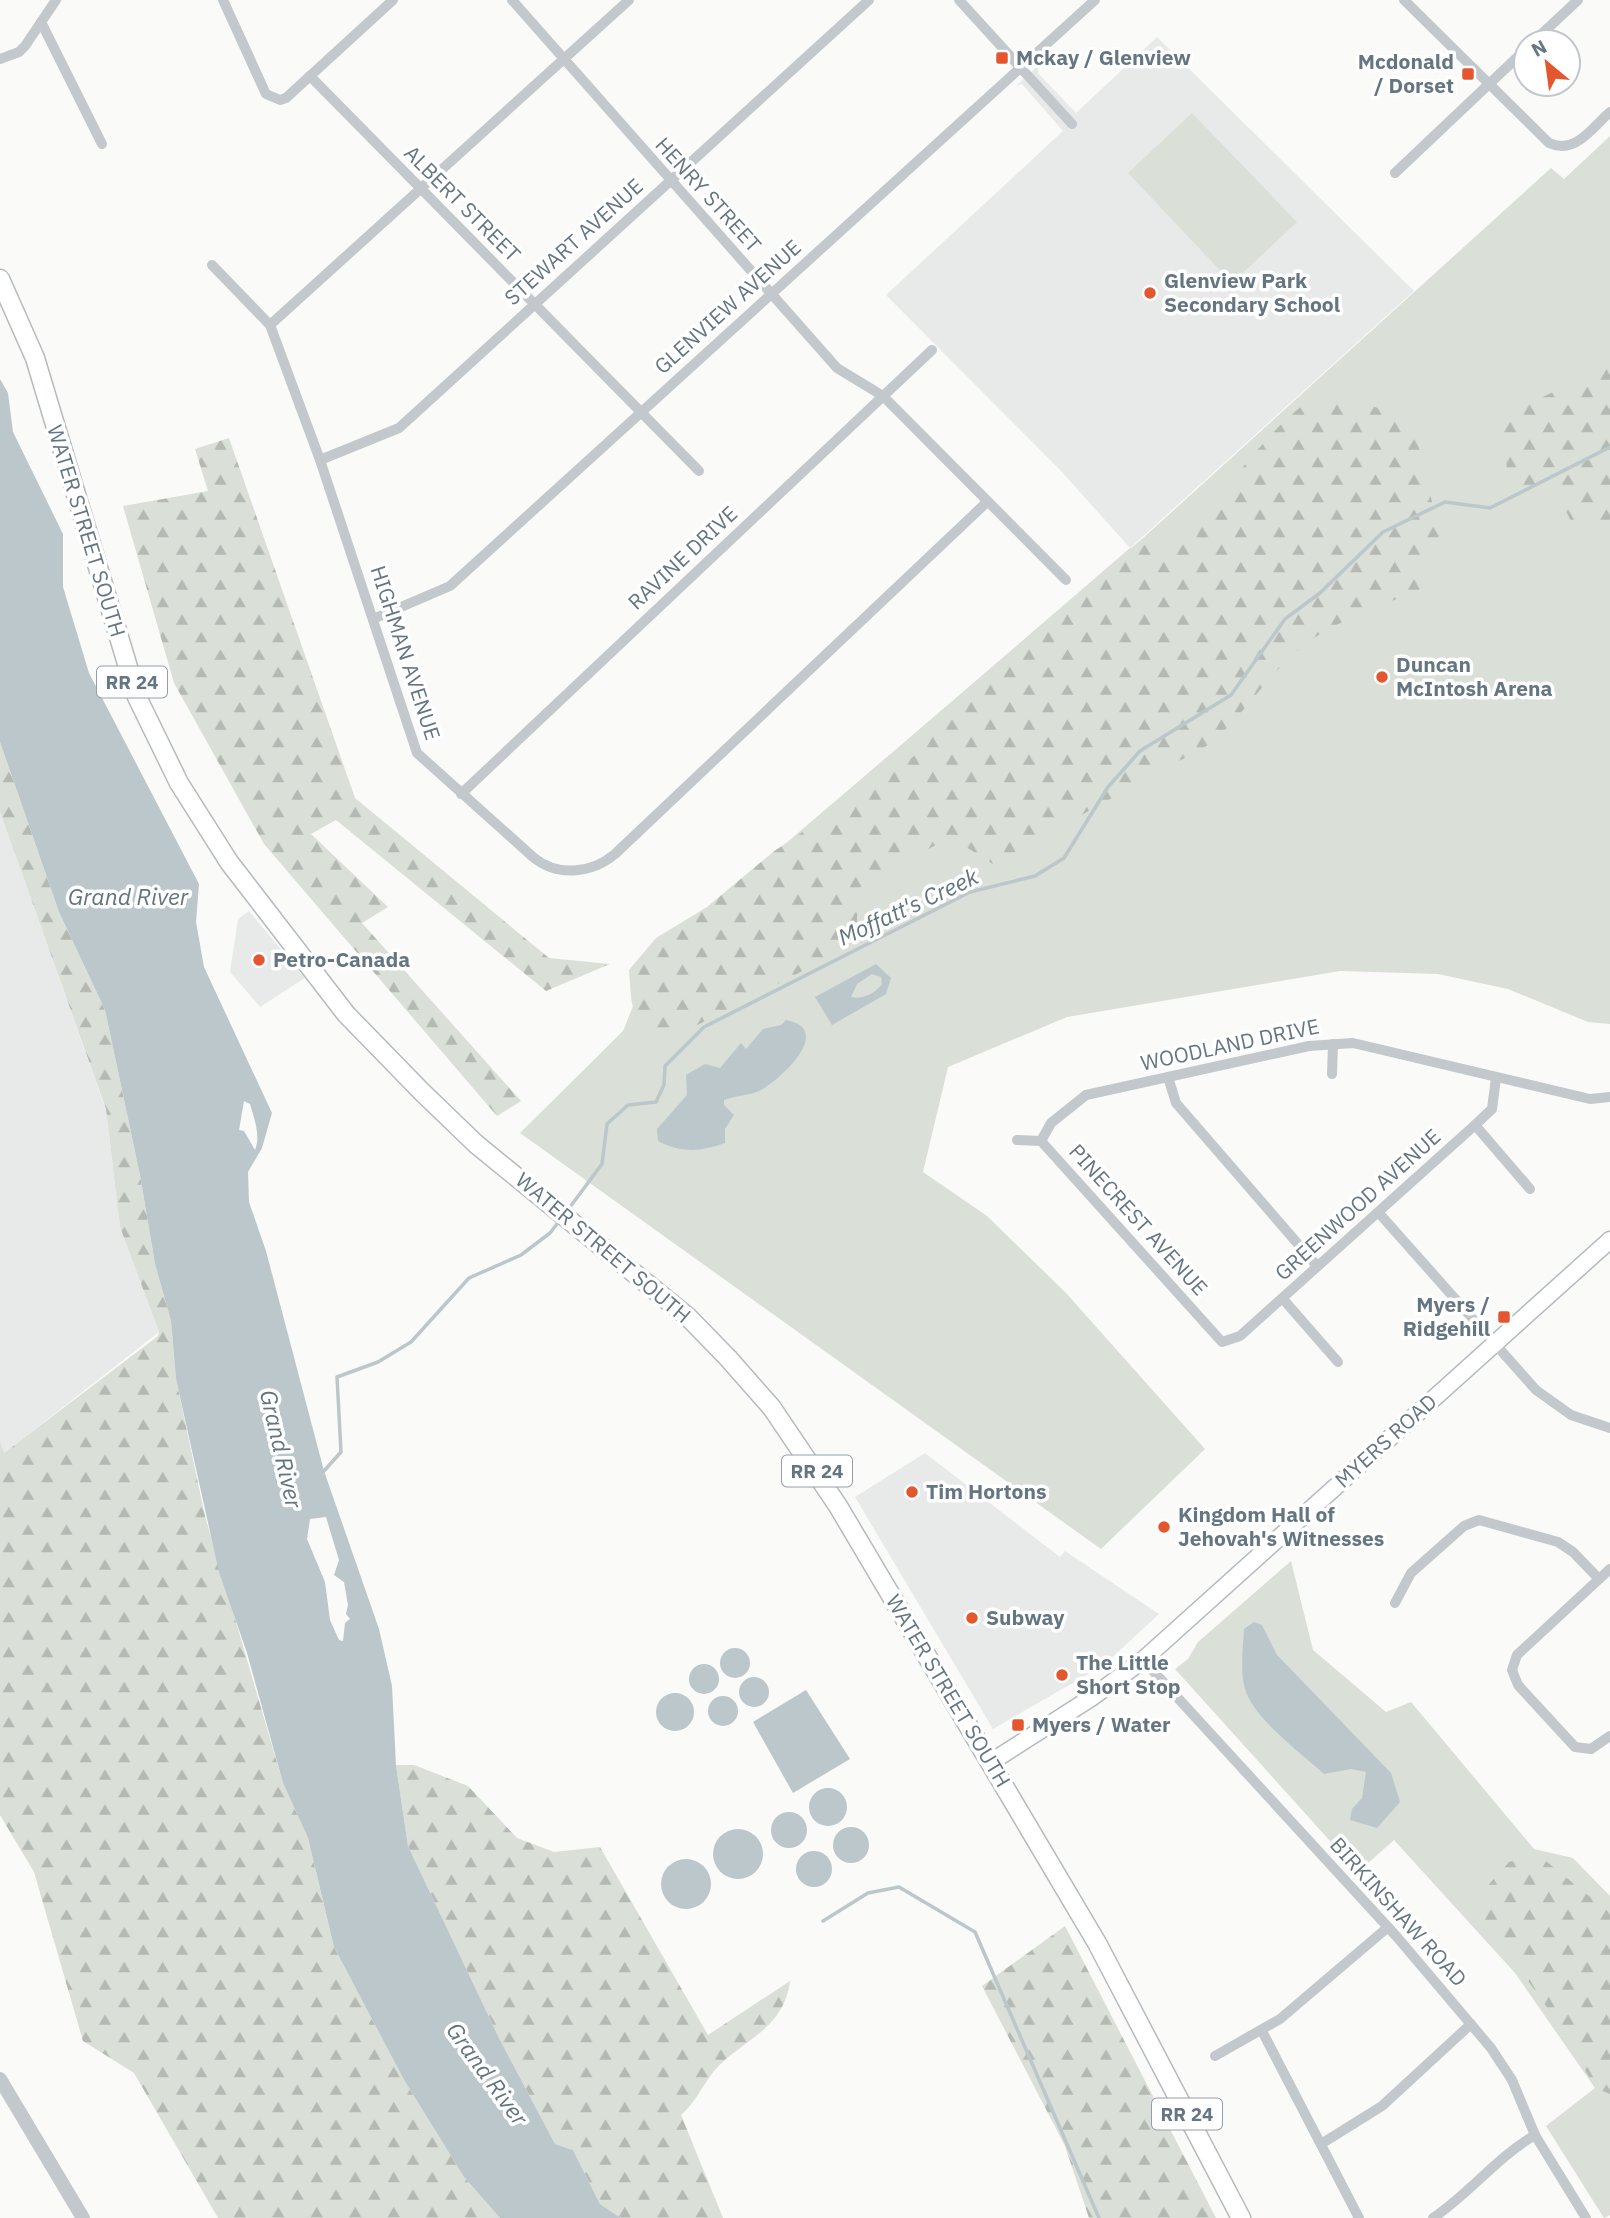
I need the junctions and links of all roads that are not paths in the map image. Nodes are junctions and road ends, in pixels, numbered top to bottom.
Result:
1 (56, 0) edge
2 (223, 0) edge
3 (393, 0) edge
4 (512, 0) edge
5 (629, 0) edge
6 (869, 0) edge
7 (960, 0) edge
8 (1095, 0) edge
9 (1404, 0) edge
10 (1578, 0) edge
11 (41, 22) junction
12 (1548, 28) edge
13 (0, 60) edge
14 (563, 60) junction
15 (1512, 62) edge
16 (1021, 67) junction
17 (310, 76) junction
18 (1489, 84) junction
19 (1610, 112) edge
20 (1072, 124) dead end
21 (102, 144) dead end
22 (1395, 173) dead end
23 (670, 181) junction
24 (421, 189) junction
25 (212, 265) dead end
26 (0, 279) edge
27 (771, 295) junction
28 (534, 304) junction
29 (270, 324) junction
30 (932, 350) dead end
31 (883, 396) junction
32 (641, 412) junction
33 (320, 460) junction
34 (699, 471) dead end
35 (988, 502) junction
36 (1066, 580) dead end
37 (373, 619) junction
38 (461, 794) junction
39 (1333, 1044) junction
40 (1332, 1074) dead end
41 (1168, 1077) junction
42 (1496, 1078) junction
43 (1610, 1097) edge
44 (1475, 1125) junction
45 (1017, 1140) dead end
46 (1041, 1141) junction
47 (1531, 1189) dead end
48 (1378, 1212) junction
49 (1610, 1240) edge
50 (1317, 1266) junction
51 (1283, 1299) junction
52 (1222, 1342) joint
53 (1495, 1344) junction
54 (1338, 1362) dead end
55 (1610, 1428) edge
56 (1610, 1569) edge
57 (1599, 1579) junction
58 (1395, 1603) dead end
59 (1143, 1660) junction
60 (1610, 1736) edge
61 (991, 1762) junction
62 (1387, 1928) junction
63 (1471, 2024) junction
64 (1262, 2031) junction
65 (1214, 2056) dead end
66 (0, 2079) edge
67 (1535, 2135) junction
68 (1321, 2144) junction
69 (83, 2218) edge
70 (1241, 2218) edge
71 (1359, 2218) edge
72 (1433, 2218) edge
73 (1586, 2218) edge

1 - 11 street
2 - 17 street
3 - 17 street
4 - 14 street, HENRY STREET
5 - 14 street
6 - 23 street, STEWART AVENUE
7 - 16 street
8 - 16 street, GLENVIEW AVENUE
9 - 18 street
10 - 12 street
11 - 13 street
11 - 21 street
14 - 23 street, HENRY STREET
14 - 24 street
15 - 18 street
16 - 20 street
16 - 27 street, GLENVIEW AVENUE
17 - 24 street, ALBERT STREET
18 - 19 street
18 - 22 street
23 - 27 street, HENRY STREET
23 - 28 street, STEWART AVENUE
24 - 28 street, ALBERT STREET
24 - 29 street
25 - 29 street, HIGHMAN AVENUE
26 - 61 main road, WATER STREET SOUTH / RR 24
27 - 31 street, HENRY STREET
27 - 32 street, GLENVIEW AVENUE
28 - 32 street, ALBERT STREET
28 - 33 street, STEWART AVENUE
29 - 33 street, HIGHMAN AVENUE
30 - 31 street, RAVINE DRIVE
31 - 35 street, HENRY STREET
31 - 38 street, RAVINE DRIVE
32 - 34 street, ALBERT STREET
32 - 37 street, GLENVIEW AVENUE
33 - 37 street, HIGHMAN AVENUE
35 - 36 street, HENRY STREET
35 - 38 street, HIGHMAN AVENUE
37 - 38 street, HIGHMAN AVENUE
39 - 40 street
39 - 41 street, WOODLAND DRIVE
39 - 42 street, WOODLAND DRIVE
41 - 46 street, WOODLAND DRIVE
41 - 50 street
42 - 43 street, WOODLAND DRIVE
42 - 44 street, GREENWOOD AVENUE
44 - 47 street
44 - 48 street, GREENWOOD AVENUE
45 - 46 street, PINECREST AVENUE
46 - 52 street, PINECREST AVENUE
48 - 50 street, GREENWOOD AVENUE
48 - 53 street
49 - 53 main road, MYERS ROAD
50 - 51 street, GREENWOOD AVENUE
51 - 52 street, GREENWOOD AVENUE
51 - 54 street
53 - 55 street
53 - 59 main road, MYERS ROAD
56 - 57 street
57 - 58 street
57 - 60 street
59 - 61 main road, MYERS ROAD
59 - 62 street, BIRKINSHAW ROAD
61 - 70 main road, WATER STREET SOUTH / RR 24
62 - 63 street, BIRKINSHAW ROAD
62 - 64 street
63 - 67 street, BIRKINSHAW ROAD
63 - 68 street
64 - 65 street
64 - 68 street
66 - 69 street
67 - 72 street
67 - 73 street, BIRKINSHAW ROAD
68 - 71 street

